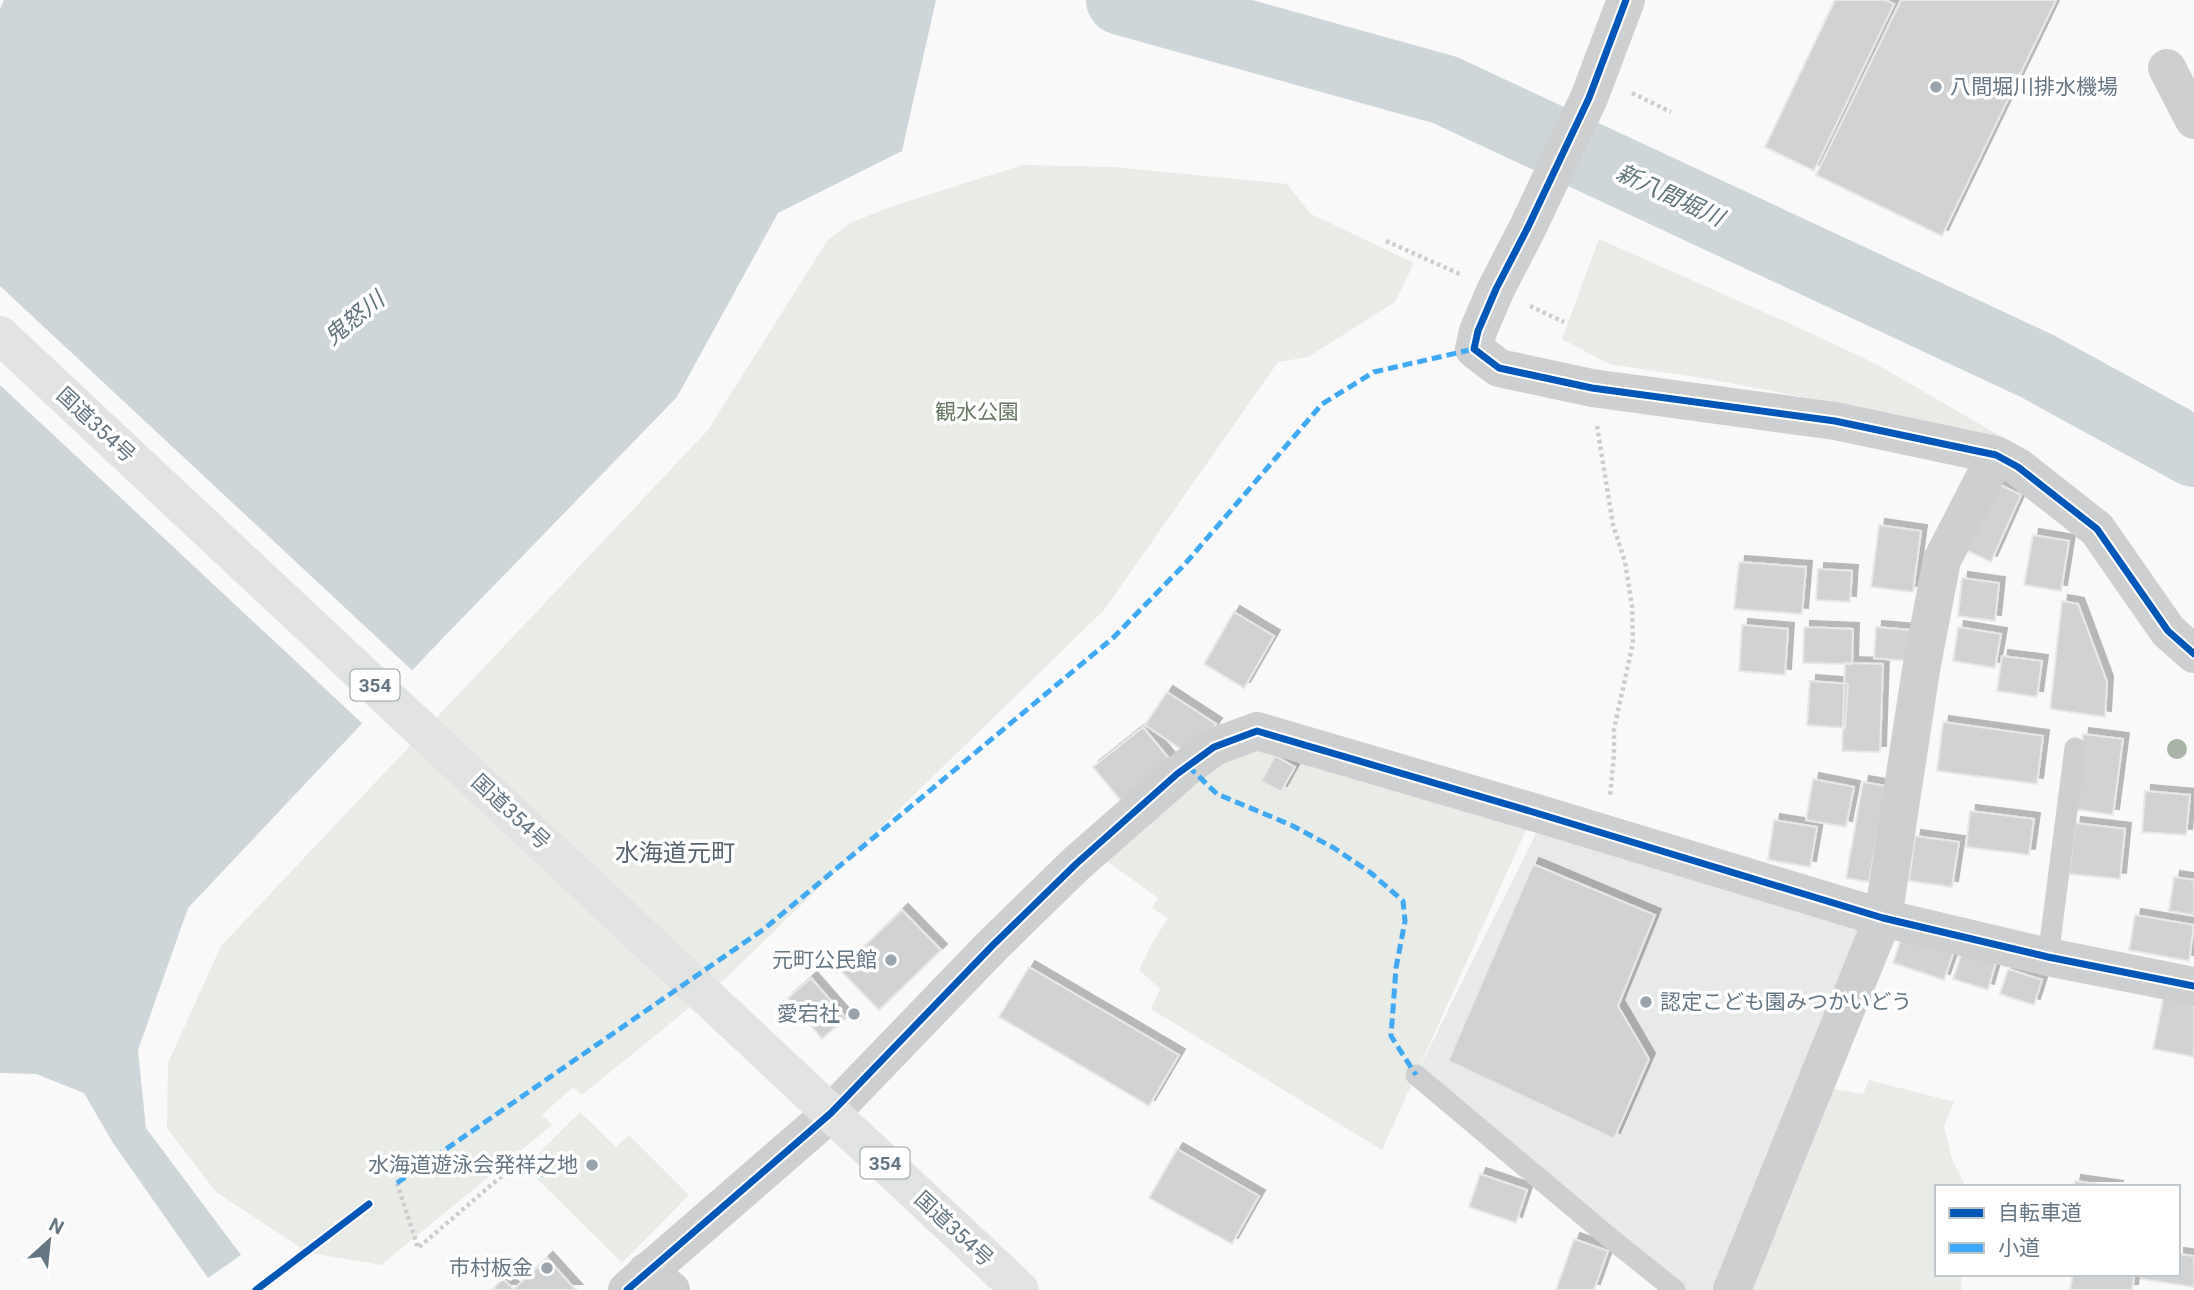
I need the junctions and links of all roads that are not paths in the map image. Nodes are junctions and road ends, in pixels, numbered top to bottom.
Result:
1 (1626, 0) edge
2 (2167, 68) dead end
3 (2194, 120) edge
4 (0, 335) edge
5 (1996, 455) junction
6 (2194, 654) edge
7 (2075, 748) dead end
8 (1883, 918) junction
9 (2048, 957) junction
10 (2194, 986) edge
11 (1416, 1075) dead end
12 (831, 1113) junction
13 (648, 1284) edge
14 (1020, 1290) edge
15 (1675, 1290) edge
16 (1732, 1290) edge

1 - 5 street
2 - 3 street
4 - 12 highway, 国道354号 / 354
5 - 6 street
5 - 8 street
7 - 9 lane
8 - 9 street
8 - 12 street
8 - 16 street
9 - 10 street
11 - 15 lane
12 - 13 street
12 - 14 highway, 国道354号 / 354

